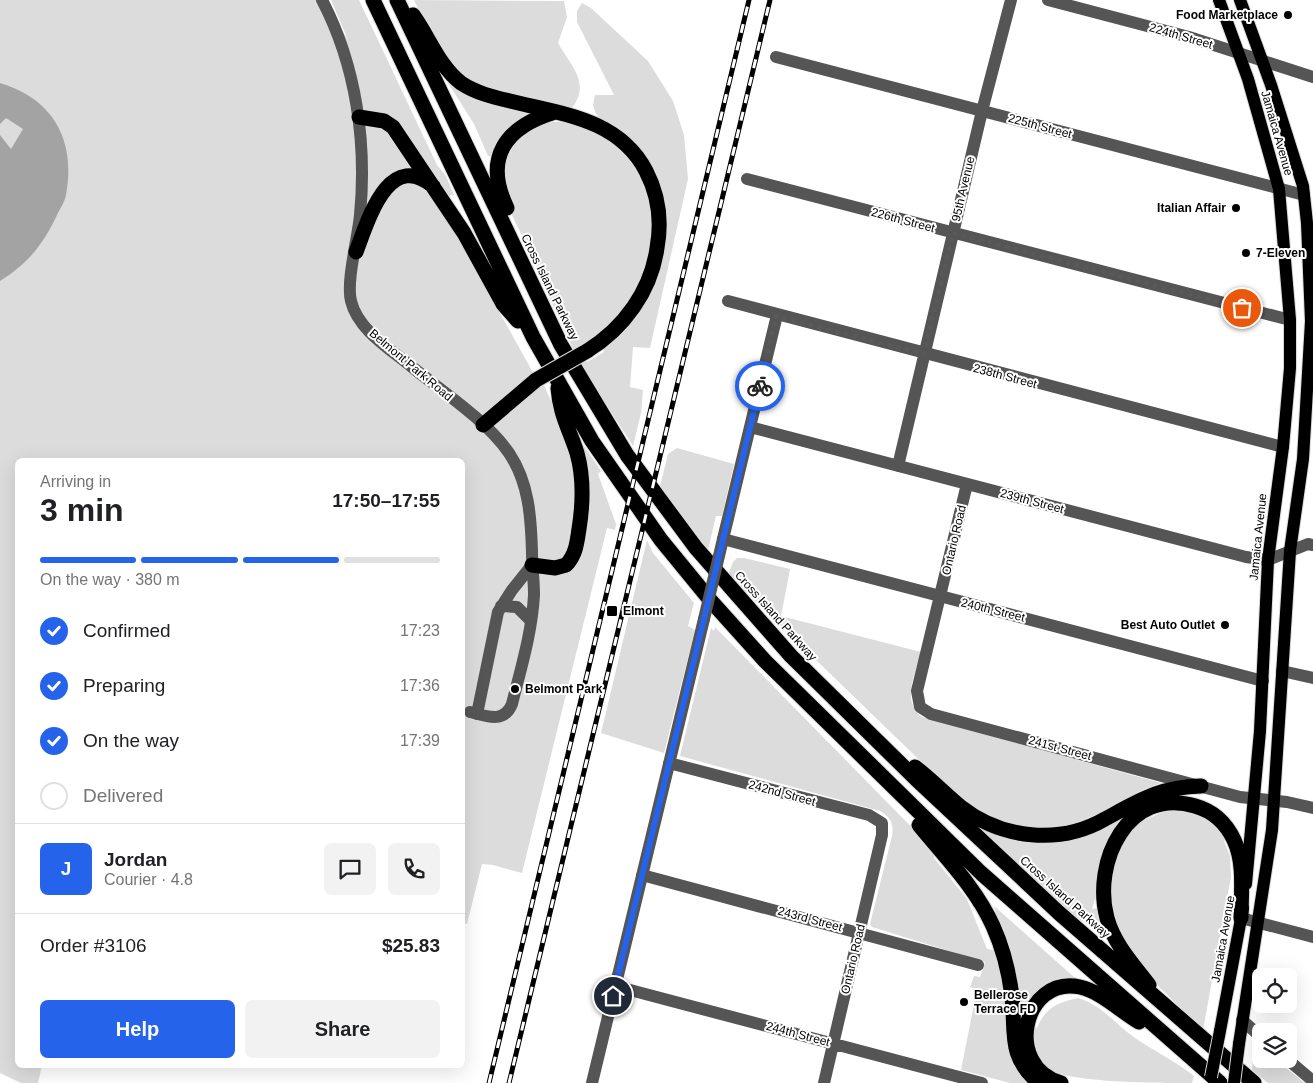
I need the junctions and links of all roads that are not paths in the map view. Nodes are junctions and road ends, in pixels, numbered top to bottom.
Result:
1 (322, 0) edge
2 (373, 0) edge
3 (398, 0) edge
4 (402, 0) edge
5 (1010, 0) edge
6 (1048, 0) edge
7 (1219, 0) edge
8 (1240, 0) edge
9 (1238, 52) junction
10 (776, 58) dead end
11 (1263, 62) junction
12 (1313, 77) edge
13 (982, 111) junction
14 (555, 112) junction
15 (359, 117) junction
16 (748, 179) dead end
17 (434, 187) junction
18 (1279, 189) junction
19 (1304, 195) junction
20 (953, 233) junction
21 (514, 246) junction
22 (356, 252) junction
23 (728, 301) dead end
24 (776, 316) junction
25 (1290, 320) junction
26 (532, 337) junction
27 (924, 354) junction
28 (557, 379) junction
29 (483, 426) junction
30 (750, 427) junction
31 (1283, 447) junction
32 (898, 466) junction
33 (967, 484) junction
34 (723, 539) junction
35 (1313, 545) edge
36 (1290, 551) junction
37 (1268, 560) junction
38 (532, 565) junction
39 (940, 596) junction
40 (501, 606) junction
41 (531, 620) junction
42 (1282, 672) junction
43 (1313, 678) edge
44 (1262, 681) junction
45 (871, 736) junction
46 (669, 763) junction
47 (879, 775) junction
48 (1201, 786) junction
49 (1256, 798) junction
50 (1274, 800) junction
51 (1313, 808) edge
52 (882, 835) joint
53 (642, 875) junction
54 (1242, 918) junction
55 (1259, 923) junction
56 (859, 932) junction
57 (1313, 937) edge
58 (978, 965) dead end
59 (615, 986) junction
60 (1168, 1010) junction
61 (1242, 1020) junction
62 (1252, 1029) edge
63 (833, 1043) junction
64 (1175, 1045) junction
65 (1297, 1066) edge
66 (1310, 1076) edge
67 (1212, 1081) edge
68 (592, 1083) edge
69 (824, 1083) edge
70 (982, 1083) edge
71 (1039, 1083) edge
72 (1061, 1083) edge
73 (1234, 1083) edge
74 (1254, 1083) edge

1 - 15 street, Belmont Park Road
2 - 26 highway
3 - 21 highway, Cross Island Parkway
4 - 14 highway
5 - 13 street, 95th Avenue
6 - 9 street, 224th Street
7 - 9 main road, Jamaica Avenue
8 - 11 main road, Jamaica Avenue
9 - 11 street, 224th Street
9 - 18 main road, Jamaica Avenue
10 - 13 street, 225th Street
11 - 12 street, 224th Street
11 - 19 main road, Jamaica Avenue
13 - 18 street, 225th Street
13 - 20 street, 95th Avenue
14 - 21 highway
14 - 29 highway, bridge
15 - 17 highway
15 - 22 street, Belmont Park Road
16 - 20 street, 226th Street
17 - 22 highway
17 - 26 highway
18 - 19 street, 225th Street
18 - 25 main road, Jamaica Avenue
19 - 36 main road, Jamaica Avenue
20 - 25 street, 226th Street
20 - 27 street, 95th Avenue
21 - 45 highway, Cross Island Parkway
22 - 29 street, Belmont Park Road
23 - 24 street, 238th Street
24 - 27 street, 238th Street
24 - 30 street
25 - 31 main road, Jamaica Avenue
26 - 28 highway
27 - 31 street, 238th Street
27 - 32 street, 95th Avenue
28 - 38 highway
28 - 47 highway
29 - 38 street, Belmont Park Road
30 - 32 street, 239th Street
30 - 34 street
31 - 37 main road, Jamaica Avenue
32 - 33 street, 239th Street
33 - 37 street, 239th Street
33 - 39 street, Ontario Road
34 - 39 street, 240th Street
34 - 46 street, bridge
35 - 36 street
36 - 37 street
36 - 42 main road, Jamaica Avenue
37 - 44 main road, Jamaica Avenue
38 - 40 street, Belmont Park Road
38 - 41 street, Belmont Park Road
39 - 44 street, 240th Street
39 - 48 street, 241st Street
40 - 41 street
40 - 41 street, Belmont Park Road
42 - 43 street
42 - 50 main road, Jamaica Avenue
44 - 49 main road, Jamaica Avenue
45 - 48 highway
45 - 60 highway, Cross Island Parkway
46 - 52 street, 242nd Street
46 - 53 street
47 - 64 highway
47 - 71 highway
48 - 49 street, 241st Street
49 - 50 street, 241st Street
49 - 54 main road, Jamaica Avenue
50 - 51 street, 241st Street
50 - 55 main road, Jamaica Avenue
52 - 56 street, Ontario Road
53 - 56 street, 243rd Street
53 - 59 street
54 - 55 street
54 - 60 highway
54 - 67 main road, Jamaica Avenue, bridge
55 - 57 street
55 - 61 main road, Jamaica Avenue
56 - 58 street, 243rd Street
56 - 63 street, Ontario Road
59 - 63 street, 244th Street
59 - 68 street
60 - 74 highway, Cross Island Parkway
61 - 62 street
61 - 73 main road, Jamaica Avenue, bridge
63 - 69 street, Ontario Road
63 - 70 street, 244th Street
64 - 67 highway
64 - 72 highway
65 - 66 street

